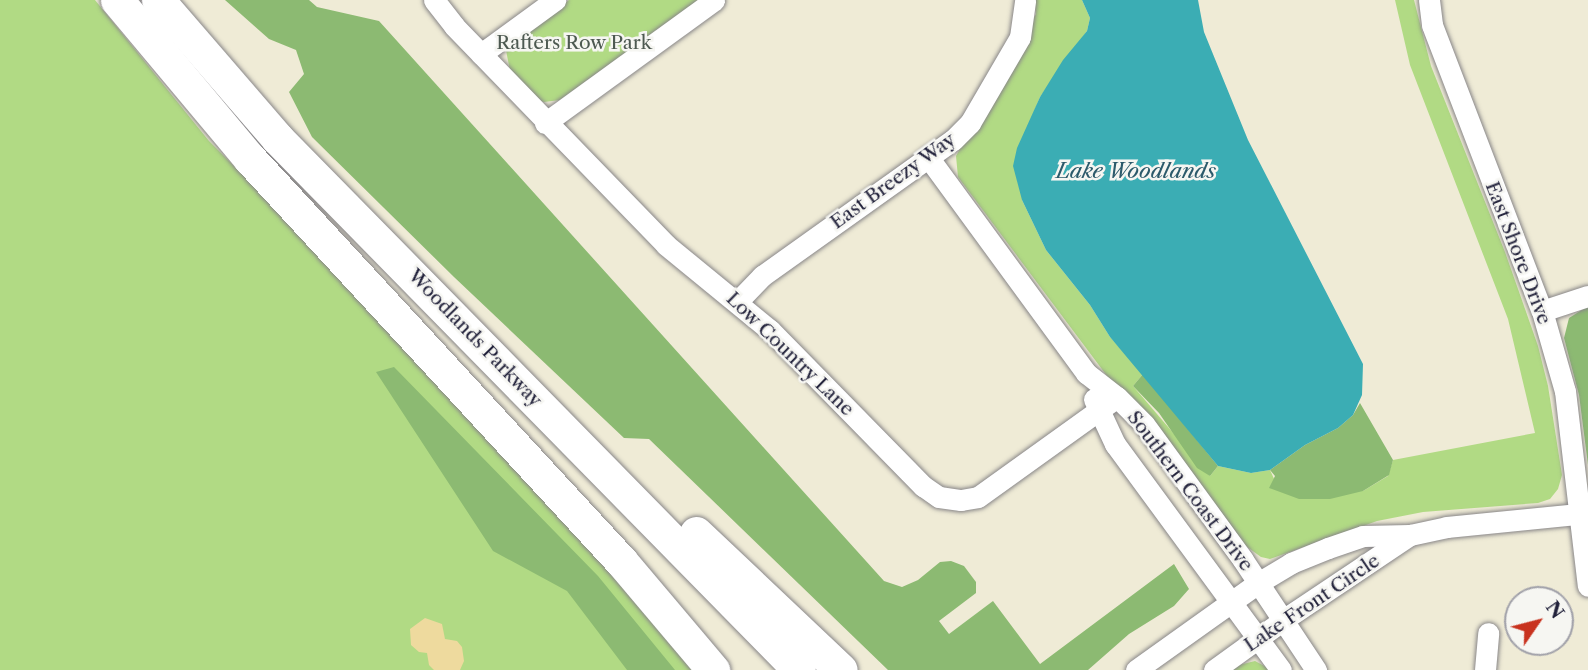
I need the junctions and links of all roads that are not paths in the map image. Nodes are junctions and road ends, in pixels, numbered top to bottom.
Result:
1 (117, 0) edge
2 (158, 0) edge
3 (434, 0) edge
4 (555, 0) edge
5 (714, 0) edge
6 (1025, 0) edge
7 (1429, 0) edge
8 (481, 54) junction
9 (545, 123) junction
10 (928, 157) junction
11 (422, 285) junction
12 (1588, 296) edge
13 (738, 301) junction
14 (1542, 311) junction
15 (1086, 373) junction
16 (1117, 397) junction
17 (1098, 411) junction
18 (1583, 513) edge
19 (1410, 535) junction
20 (1258, 583) junction
21 (1588, 586) edge
22 (1231, 601) junction
23 (1283, 620) junction
24 (1488, 633) dead end
25 (1258, 638) junction
26 (713, 670) edge
27 (799, 670) edge
28 (841, 670) edge
29 (1136, 670) edge
30 (1214, 670) edge
31 (1281, 670) edge
32 (1316, 670) edge
33 (1485, 670) edge

1 - 26 main road
2 - 11 main road, Woodlands Parkway
3 - 8 street, Low Country Lane
4 - 8 street
5 - 9 street
6 - 10 street, East Breezy Way
7 - 14 street, East Shore Drive
8 - 9 street, Low Country Lane
9 - 13 street, Low Country Lane
10 - 13 street, East Breezy Way
10 - 15 street, Southern Coast Drive
11 - 27 main road, Woodlands Parkway
11 - 28 main road
12 - 14 street
13 - 17 street, Low Country Lane
14 - 18 street, East Shore Drive
15 - 16 street, Southern Coast Drive
15 - 17 street, Southern Coast Drive
16 - 17 street, Low Country Lane
16 - 20 street, Southern Coast Drive
17 - 22 street, Southern Coast Drive
18 - 19 street, Lake Front Circle
18 - 21 street, East Shore Drive
19 - 20 street, Lake Front Circle
19 - 23 street, Lake Front Circle
20 - 22 street, Lake Front Circle
20 - 23 street, Southern Coast Drive
22 - 25 street, Southern Coast Drive
22 - 29 street, Lake Front Circle
23 - 25 street, Lake Front Circle
23 - 32 street, Southern Coast Drive
24 - 33 street
25 - 30 street, Lake Front Circle
25 - 31 street, Southern Coast Drive

